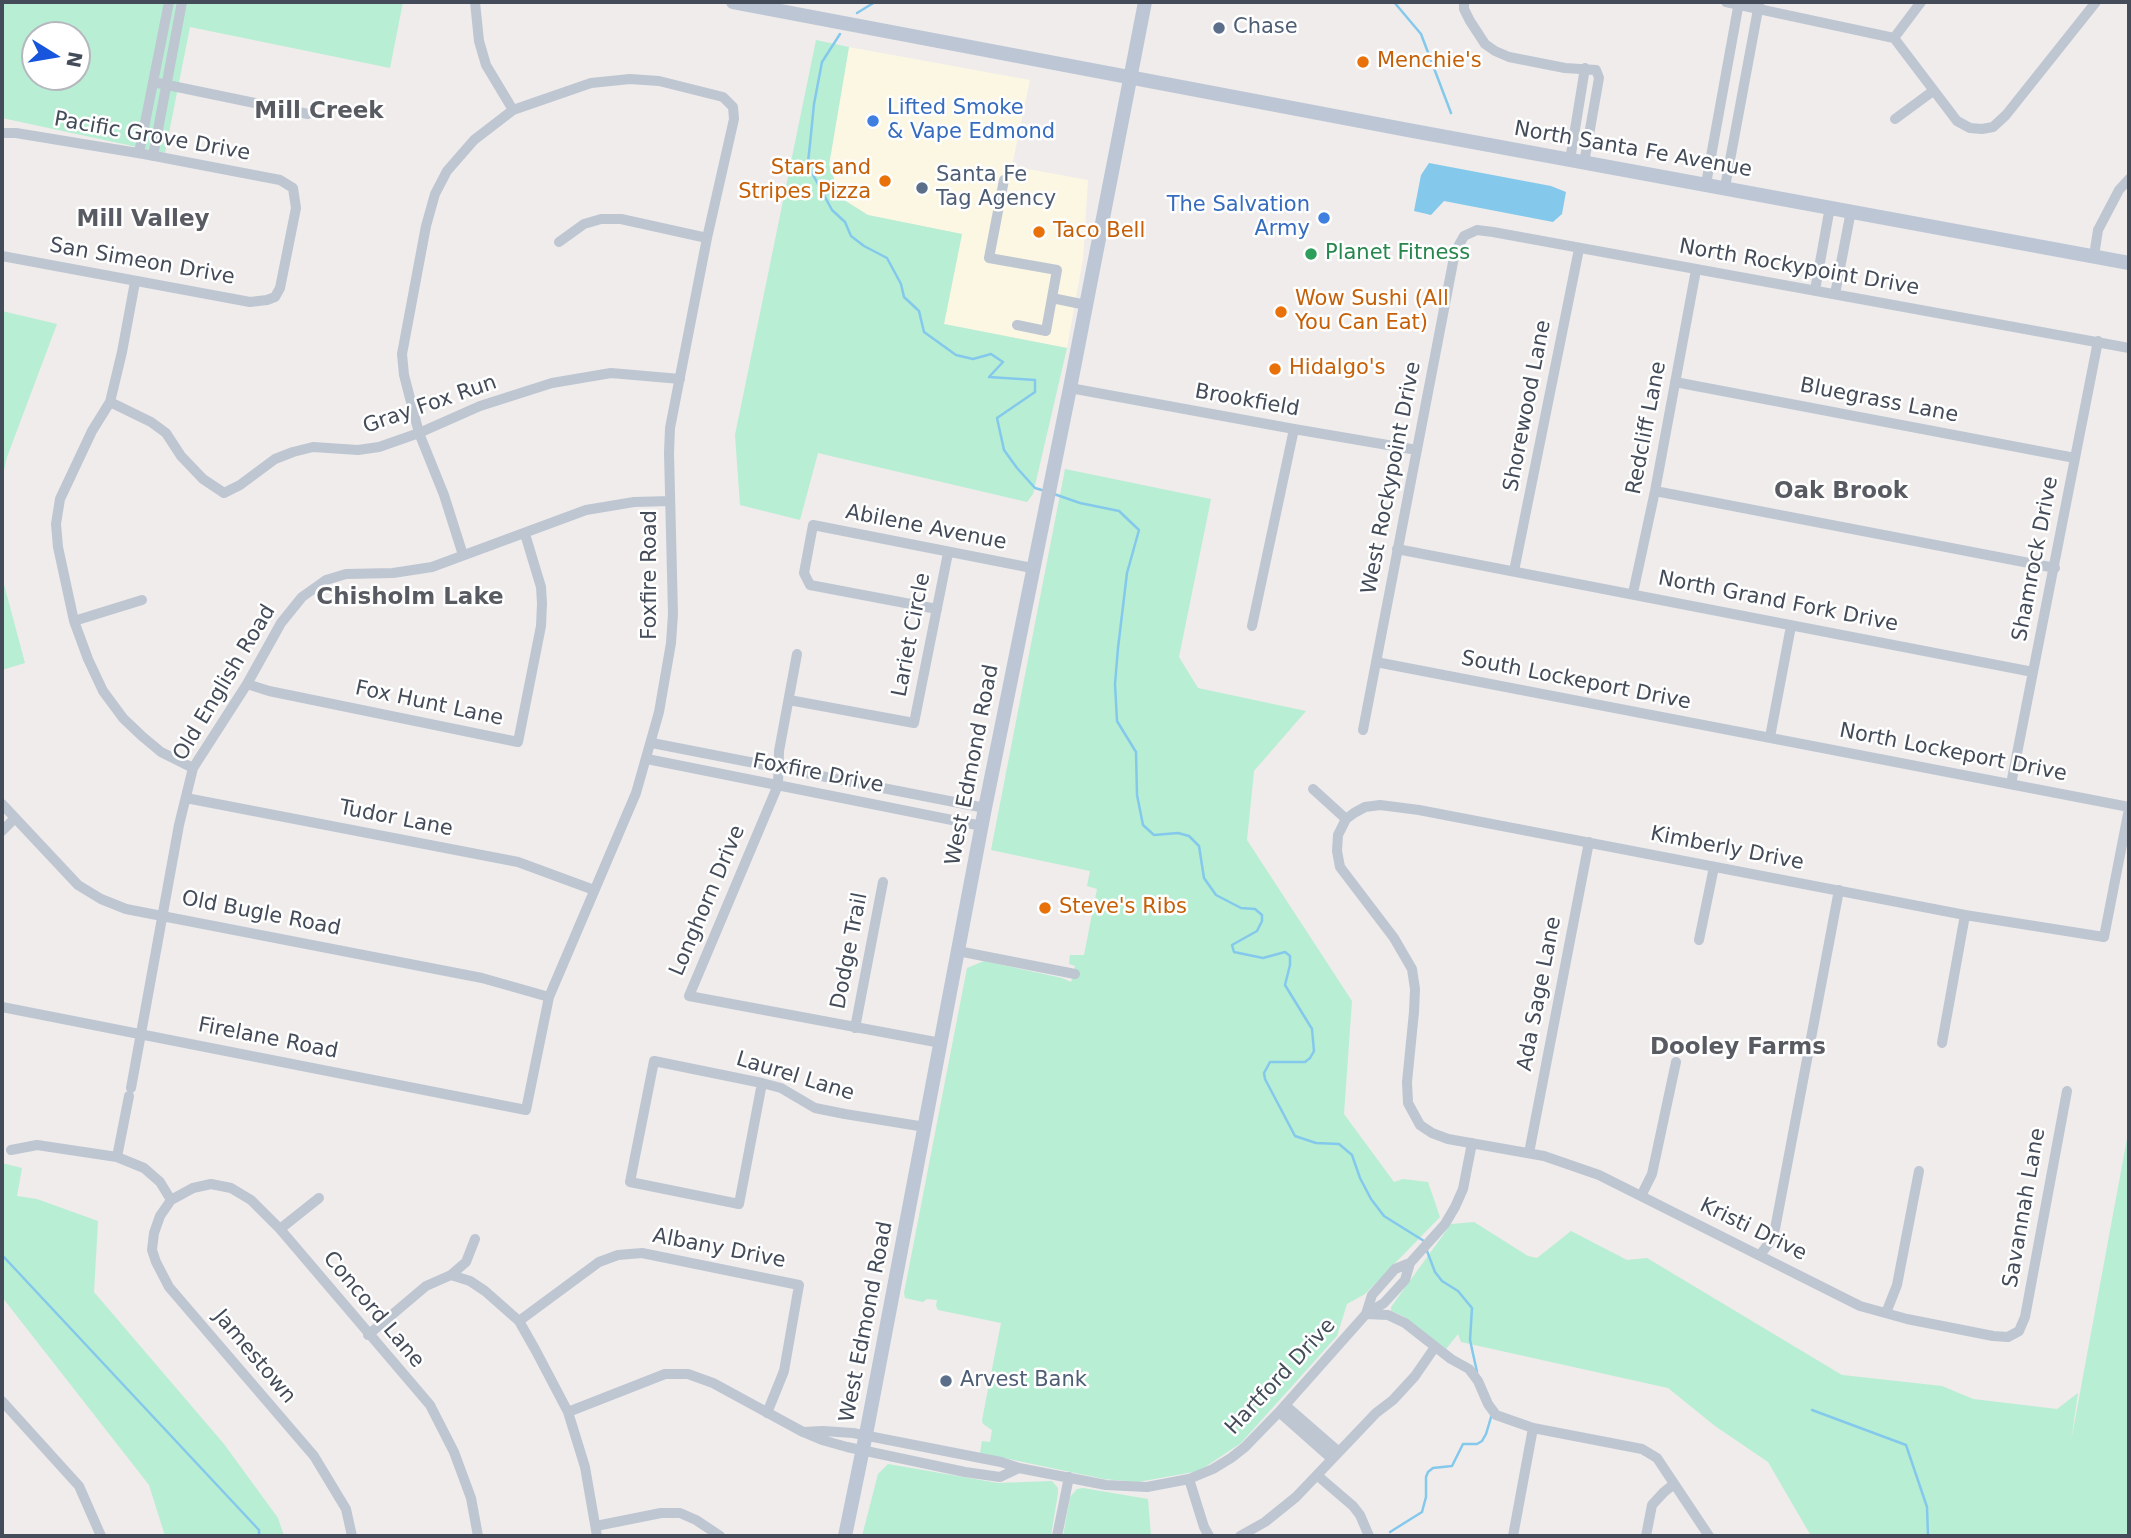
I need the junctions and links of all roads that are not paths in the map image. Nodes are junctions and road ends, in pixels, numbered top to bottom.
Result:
1 (169, 2) edge
2 (182, 2) edge
3 (475, 2) edge
4 (733, 2) edge
5 (1145, 2) edge
6 (1464, 2) edge
7 (1726, 2) edge
8 (1921, 2) edge
9 (2096, 2) edge
10 (1739, 3) edge
11 (753, 4) edge
12 (769, 5) edge
13 (1759, 5) edge
14 (1894, 38) junction
15 (1130, 77) junction
16 (153, 82) junction
17 (166, 84) junction
18 (1933, 91) junction
19 (513, 110) junction
20 (308, 114) dead end
21 (1895, 119) dead end
22 (2, 133) edge
23 (139, 153) junction
24 (153, 156) junction
25 (1577, 161) junction
26 (2129, 179) edge
27 (1004, 180) dead end
28 (1706, 184) junction
29 (1725, 187) junction
30 (1830, 207) junction
31 (1851, 211) junction
32 (1464, 236) joint
33 (707, 238) junction
34 (559, 243) dead end
35 (1579, 249) junction
36 (2, 256) edge
37 (2094, 256) junction
38 (2129, 263) edge
39 (1696, 270) junction
40 (135, 282) junction
41 (1815, 290) junction
42 (1835, 294) junction
43 (275, 297) joint
44 (1052, 298) junction
45 (1086, 305) junction
46 (1017, 326) dead end
47 (2098, 341) junction
48 (2129, 348) edge
49 (680, 379) junction
50 (1675, 382) junction
51 (1070, 388) junction
52 (110, 402) junction
53 (1294, 429) junction
54 (419, 433) junction
55 (1418, 450) junction
56 (2075, 458) junction
57 (1655, 491) junction
58 (670, 501) junction
59 (524, 534) junction
60 (1397, 549) junction
61 (948, 553) junction
62 (463, 555) junction
63 (1032, 568) junction
64 (2055, 568) junction
65 (1514, 571) junction
66 (1633, 593) junction
67 (142, 600) dead end
68 (937, 609) junction
69 (74, 621) junction
70 (1252, 626) dead end
71 (1791, 626) junction
72 (796, 654) dead end
73 (1376, 662) junction
74 (2033, 671) junction
75 (247, 684) junction
76 (789, 700) junction
77 (1363, 730) dead end
78 (1770, 737) junction
79 (652, 743) junction
80 (647, 759) junction
81 (193, 768) junction
82 (778, 768) junction
83 (2011, 784) junction
84 (778, 785) junction
85 (1313, 789) dead end
86 (186, 798) junction
87 (2, 804) edge
88 (985, 808) junction
89 (2129, 808) edge
90 (15, 818) junction
91 (1346, 819) junction
92 (982, 826) junction
93 (2, 831) edge
94 (1589, 842) junction
95 (1714, 867) junction
96 (883, 882) dead end
97 (594, 890) junction
98 (1839, 890) junction
99 (163, 914) junction
100 (1965, 915) junction
101 (1699, 940) dead end
102 (958, 951) junction
103 (1075, 975) dead end
104 (549, 997) junction
105 (2, 1007) edge
106 (855, 1028) junction
107 (141, 1033) junction
108 (941, 1043) junction
109 (1942, 1043) dead end
110 (1676, 1062) dead end
111 (762, 1083) junction
112 (2067, 1091) dead end
113 (526, 1110) joint
114 (925, 1127) junction
115 (1472, 1143) junction
116 (11, 1150) dead end
117 (1529, 1153) junction
118 (117, 1157) junction
119 (1919, 1171) dead end
120 (1640, 1196) junction
121 (319, 1198) dead end
122 (171, 1200) junction
123 (280, 1229) junction
124 (475, 1239) dead end
125 (1760, 1255) junction
126 (451, 1275) junction
127 (1886, 1313) junction
128 (1366, 1314) junction
129 (519, 1321) junction
130 (2020, 1331) joint
131 (368, 1335) junction
132 (1434, 1348) junction
133 (2, 1401) edge
134 (1282, 1409) junction
135 (568, 1412) junction
136 (766, 1413) junction
137 (1533, 1428) junction
138 (803, 1432) junction
139 (866, 1436) junction
140 (863, 1451) junction
141 (1336, 1456) junction
142 (1019, 1468) junction
143 (1318, 1476) junction
144 (1069, 1477) junction
145 (1189, 1479) junction
146 (1674, 1484) junction
147 (597, 1531) edge
148 (101, 1536) edge
149 (352, 1536) edge
150 (478, 1536) edge
151 (720, 1536) edge
152 (845, 1536) edge
153 (1057, 1536) edge
154 (1209, 1536) edge
155 (1240, 1536) edge
156 (1369, 1536) edge
157 (1513, 1536) edge
158 (1646, 1536) edge
159 (1709, 1536) edge

1 - 16 street
2 - 17 street
3 - 19 street
4 - 11 main road, North Santa Fe Avenue
5 - 15 main road, West Edmond Road
6 - 25 street
7 - 10 street
8 - 14 street
9 - 18 street
10 - 13 street
10 - 28 street
11 - 12 main road, North Santa Fe Avenue
12 - 15 main road, North Santa Fe Avenue
13 - 14 street
13 - 29 street
14 - 18 street
15 - 25 main road, North Santa Fe Avenue
15 - 45 main road, West Edmond Road
16 - 17 street
16 - 23 street
17 - 20 street
17 - 24 street
18 - 21 street
19 - 33 street, Foxfire Road
19 - 54 street
22 - 23 street, Pacific Grove Drive
23 - 24 street, Pacific Grove Drive
24 - 43 street, Pacific Grove Drive
25 - 28 main road, North Santa Fe Avenue
26 - 37 street
27 - 44 street
28 - 29 main road, North Santa Fe Avenue
29 - 30 main road, North Santa Fe Avenue
30 - 31 main road, North Santa Fe Avenue
30 - 41 street
31 - 37 main road, North Santa Fe Avenue
31 - 42 street
32 - 35 street, North Rockypoint Drive
32 - 55 street, West Rockypoint Drive
33 - 34 street
33 - 49 street, Foxfire Road
35 - 39 street, North Rockypoint Drive
35 - 65 street, Shorewood Lane
36 - 40 street, San Simeon Drive
37 - 38 main road, North Santa Fe Avenue
39 - 41 street, North Rockypoint Drive
39 - 50 street, Redcliff Lane
40 - 43 street, San Simeon Drive
40 - 52 street
41 - 42 street, North Rockypoint Drive
42 - 47 street, North Rockypoint Drive
44 - 45 street
44 - 46 street
45 - 51 main road, West Edmond Road
47 - 48 street, North Rockypoint Drive
47 - 56 street, Shamrock Drive
49 - 54 street, Gray Fox Run
49 - 58 street, Foxfire Road
50 - 56 street, Bluegrass Lane
50 - 57 street, Redcliff Lane
51 - 53 street, Brookfield
51 - 63 main road, West Edmond Road
52 - 54 street, Gray Fox Run
52 - 69 street
53 - 55 street, Brookfield
53 - 70 street
54 - 62 street
55 - 60 street, West Rockypoint Drive
56 - 64 street, Shamrock Drive
57 - 64 street
57 - 66 street, Redcliff Lane
58 - 59 street, Old English Road
58 - 79 street, Foxfire Road
59 - 62 street, Old English Road
59 - 75 street, Fox Hunt Lane
60 - 65 street, North Grand Fork Drive
60 - 73 street, West Rockypoint Drive
61 - 63 street, Abilene Avenue
61 - 68 street, Lariet Circle
61 - 68 street, Abilene Avenue
62 - 75 street, Old English Road
63 - 88 main road, West Edmond Road
64 - 74 street, Shamrock Drive
65 - 66 street, North Grand Fork Drive
66 - 71 street, North Grand Fork Drive
67 - 69 street
68 - 76 street, Lariet Circle
69 - 81 street
71 - 74 street, North Grand Fork Drive
71 - 78 street
72 - 76 street, Longhorn Drive
73 - 77 street, West Rockypoint Drive
73 - 78 street, South Lockeport Drive
74 - 83 street, Shamrock Drive
75 - 81 street, Old English Road
76 - 82 street, Longhorn Drive
78 - 83 street, North Lockeport Drive
79 - 80 street, Foxfire Road
79 - 82 street, Foxfire Drive
80 - 84 street, Foxfire Drive
80 - 97 street, Foxfire Road
81 - 86 street, Old English Road
82 - 84 street, Longhorn Drive
82 - 88 street, Foxfire Drive
83 - 89 street, North Lockeport Drive
84 - 92 street, Foxfire Drive
84 - 106 street, Longhorn Drive
85 - 91 street
86 - 97 street, Tudor Lane
86 - 99 street, Old English Road
87 - 90 street, Old Bugle Road
88 - 92 main road, West Edmond Road
89 - 100 street, Kimberly Drive
90 - 93 street
90 - 99 street, Old Bugle Road
91 - 94 street, Kimberly Drive
91 - 115 street, Kristi Drive
92 - 102 main road, West Edmond Road
94 - 95 street, Kimberly Drive
94 - 117 street, Ada Sage Lane
95 - 98 street, Kimberly Drive
95 - 101 street
96 - 106 street, Dodge Trail
97 - 104 street, Foxfire Road
98 - 100 street, Kimberly Drive
98 - 125 street
99 - 104 street, Old Bugle Road
99 - 107 street, Old English Road
100 - 109 street
102 - 103 street
102 - 108 main road, West Edmond Road
104 - 113 street, Foxfire Road
105 - 107 street, Firelane Road
106 - 108 street, Longhorn Drive
107 - 113 street, Firelane Road
107 - 118 street, Old English Road
108 - 114 main road, West Edmond Road
110 - 120 street
111 - 111 street, Laurel Lane
111 - 114 street, Laurel Lane
112 - 130 street, Savannah Lane
114 - 139 main road, West Edmond Road
115 - 117 street, Kristi Drive
115 - 128 street, Hartford Drive
116 - 118 street
117 - 120 street, Kristi Drive
118 - 122 street
119 - 127 street
120 - 125 street, Kristi Drive
121 - 123 street
122 - 123 street, Concord Lane
122 - 149 street, Jamestown
123 - 131 street, Concord Lane
124 - 126 street
125 - 127 street, Kristi Drive
126 - 129 street
126 - 131 street
127 - 130 street, Kristi Drive
128 - 132 street
128 - 134 street, Hartford Drive
129 - 135 street
129 - 136 street, Albany Drive
131 - 150 street, Concord Lane
132 - 137 street
132 - 141 street
133 - 148 street
134 - 141 street
134 - 145 street, Hartford Drive
135 - 136 street, Hartford Drive
135 - 147 street
136 - 138 street, Hartford Drive
137 - 146 street
137 - 157 street
138 - 139 street, Hartford Drive
138 - 140 street, Hartford Drive
139 - 140 main road, West Edmond Road
139 - 142 street, Hartford Drive
140 - 142 street, Hartford Drive
140 - 152 main road, West Edmond Road
141 - 143 street
142 - 144 street, Hartford Drive
143 - 155 street
143 - 156 street
144 - 145 street, Hartford Drive
144 - 153 street
145 - 154 street
146 - 158 street
146 - 159 street
147 - 151 street

